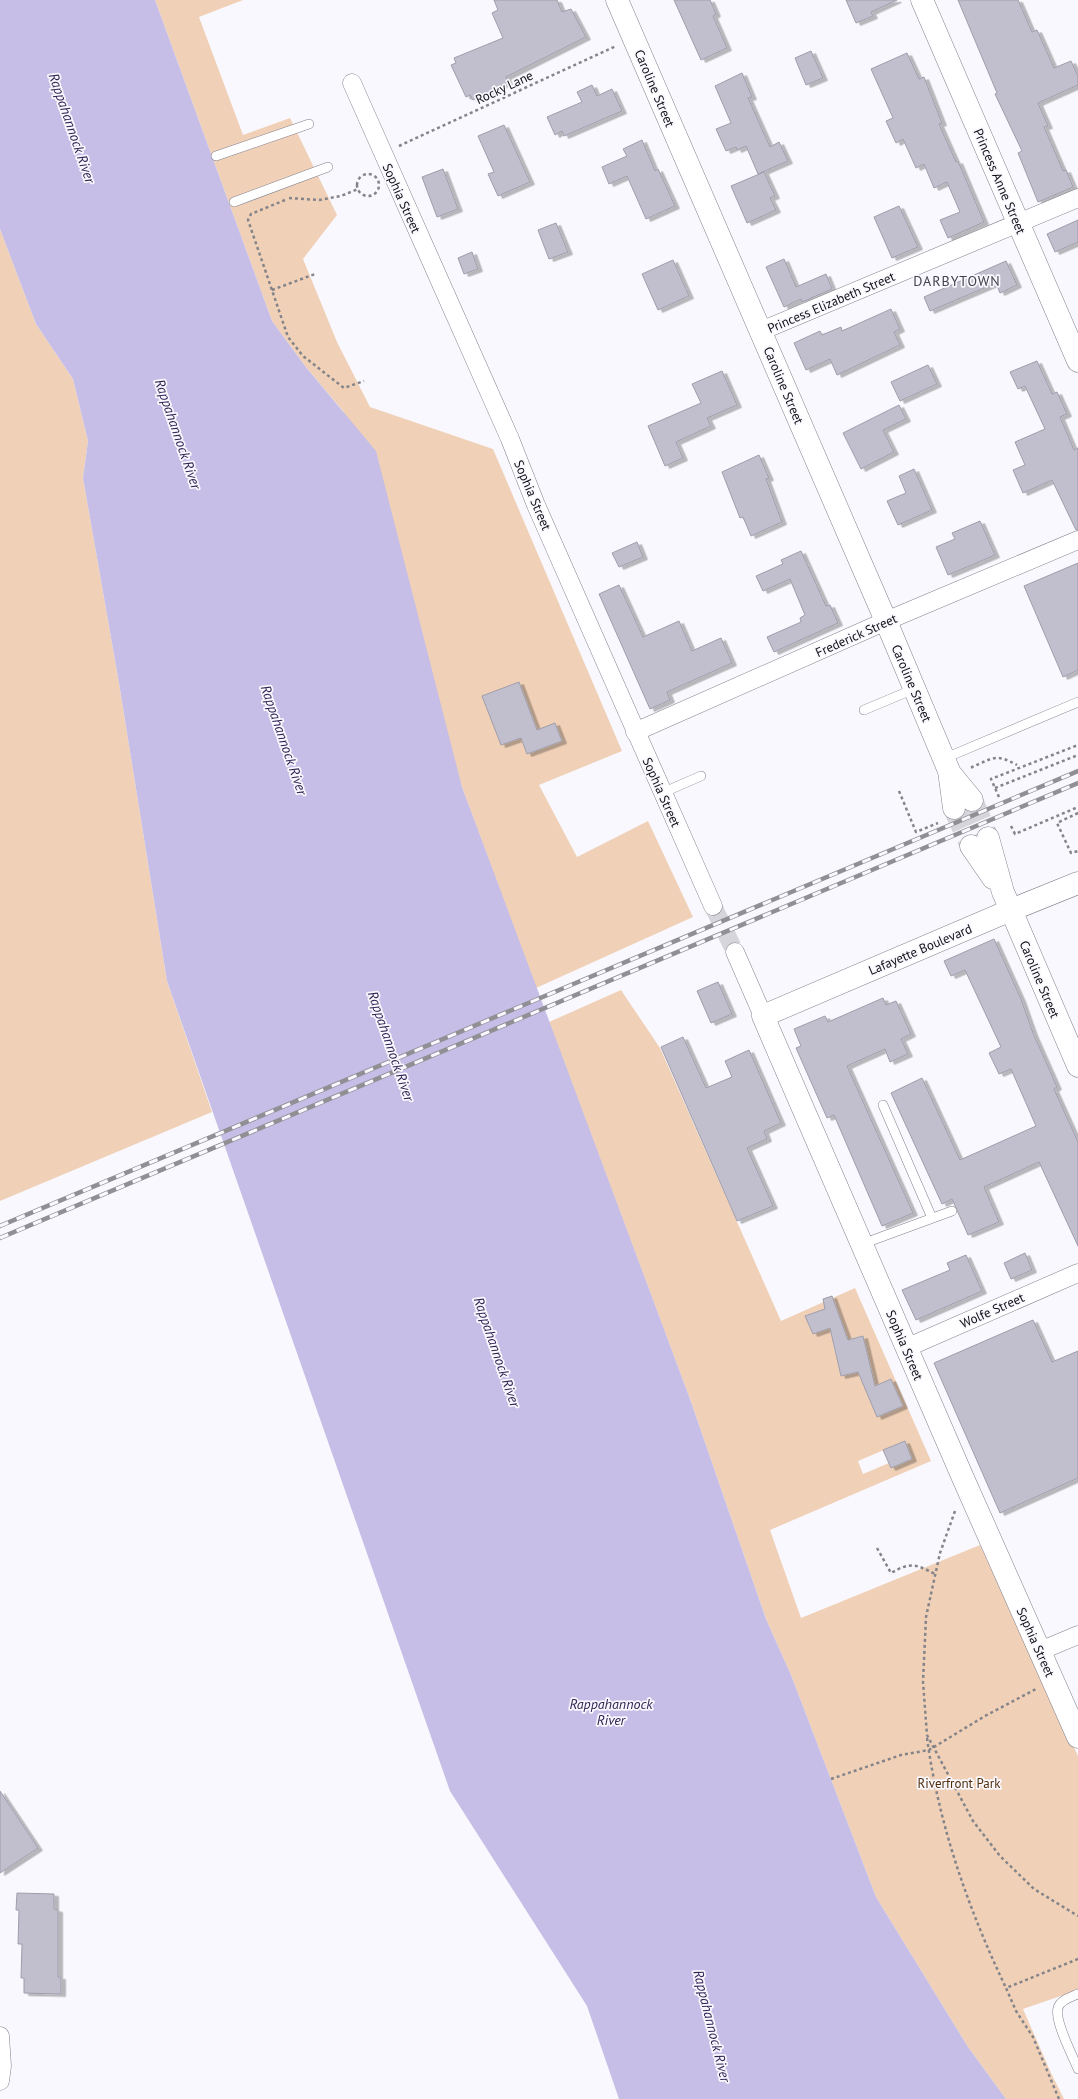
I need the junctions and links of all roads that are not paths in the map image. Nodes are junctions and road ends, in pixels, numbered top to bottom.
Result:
1 (617, 0) edge
2 (922, 0) edge
3 (352, 83) dead end
4 (309, 124) dead end
5 (216, 156) dead end
6 (328, 167) dead end
7 (1078, 198) edge
8 (234, 202) dead end
9 (1019, 224) junction
10 (761, 331) junction
11 (1078, 362) edge
12 (1078, 540) edge
13 (886, 621) junction
14 (914, 688) junction
15 (1078, 702) edge
16 (864, 710) dead end
17 (636, 732) junction
18 (946, 765) junction
19 (701, 776) dead end
20 (662, 793) junction
21 (963, 804) tunnel mouth
22 (980, 842) tunnel mouth
23 (1078, 883) edge
24 (1007, 901) junction
25 (713, 906) tunnel mouth
26 (735, 952) tunnel mouth
27 (763, 1016) junction
28 (1078, 1066) edge
29 (883, 1104) dead end
30 (952, 1211) dead end
31 (932, 1218) junction
32 (862, 1244) junction
33 (1078, 1273) edge
34 (906, 1348) junction
35 (1078, 1635) edge
36 (1040, 1651) junction
37 (1078, 1737) edge
38 (1078, 1994) edge
39 (0, 2036) edge
40 (1078, 2069) edge
41 (0, 2082) edge

1 - 10 street, Caroline Street
2 - 9 street, Princess Anne Street
3 - 17 street, Sophia Street
4 - 5 lane
6 - 8 lane
7 - 9 street, Princess Elizabeth Street
9 - 10 street, Princess Elizabeth Street
9 - 11 street, Princess Anne Street
10 - 13 street, Caroline Street
12 - 13 street, Frederick Street
13 - 14 street, Caroline Street
13 - 17 street, Frederick Street
14 - 16 lane
14 - 18 street, Caroline Street
15 - 18 lane
17 - 20 street, Sophia Street
18 - 21 street, Caroline Street
19 - 20 lane
20 - 25 street, Sophia Street
22 - 24 street, Caroline Street
23 - 24 street, Lafayette Boulevard
24 - 27 street, Lafayette Boulevard
24 - 28 street, Caroline Street
26 - 27 street, Sophia Street
27 - 32 street, Sophia Street
29 - 31 lane
30 - 31 lane
31 - 32 lane
32 - 34 street, Sophia Street
33 - 34 street, Wolfe Street
34 - 36 street, Sophia Street
35 - 36 street
36 - 37 street, Sophia Street
38 - 40 lane
39 - 41 street

